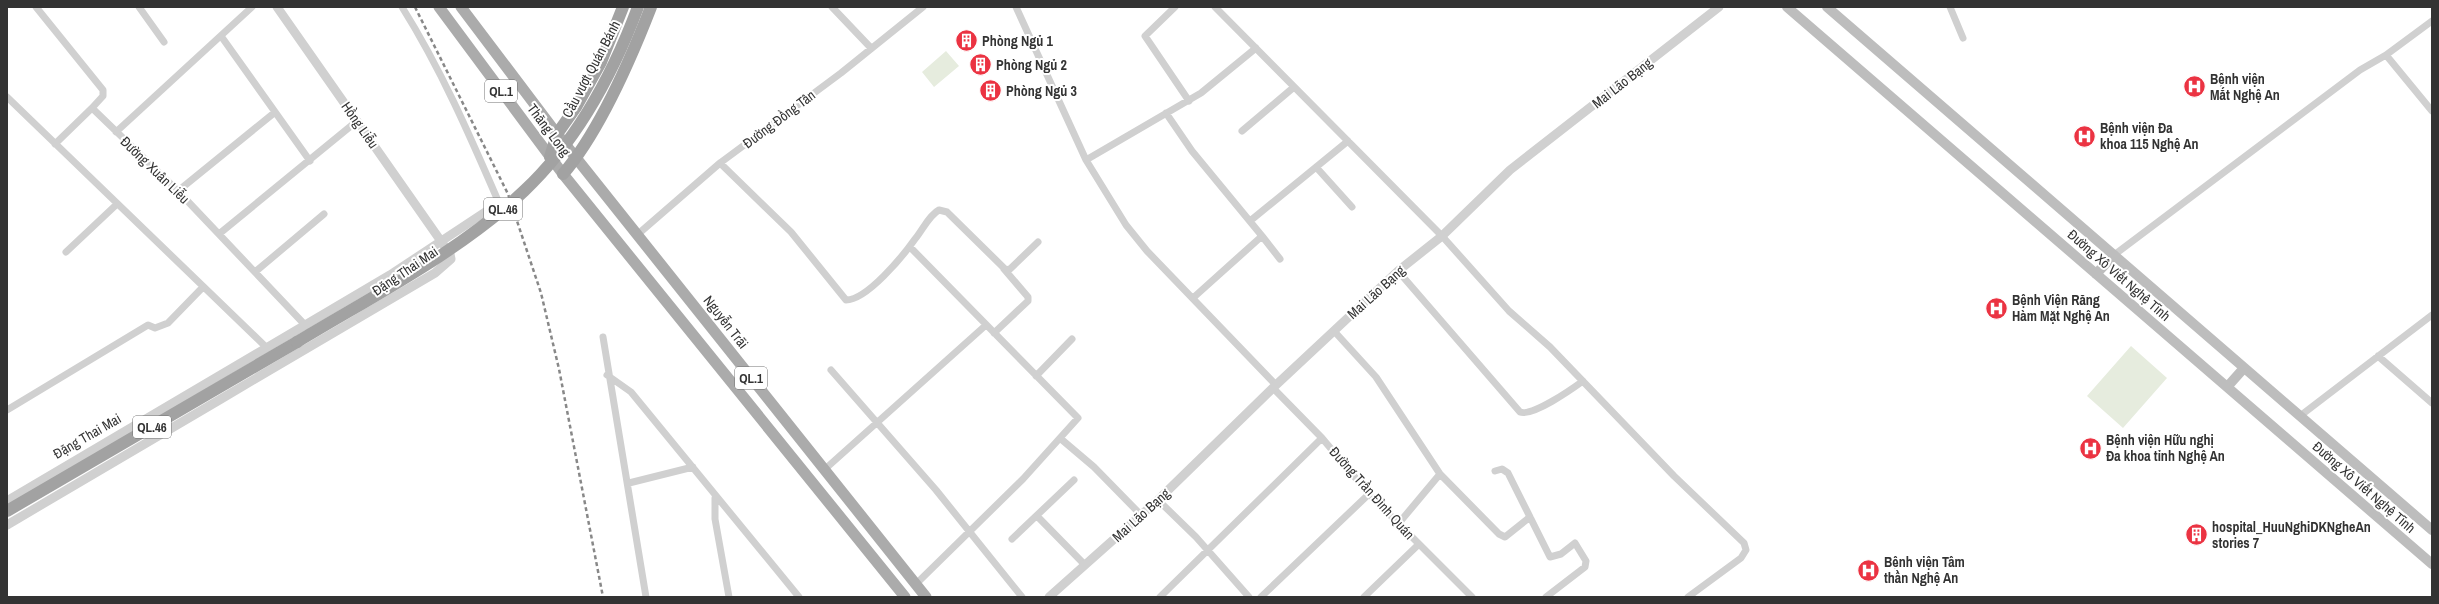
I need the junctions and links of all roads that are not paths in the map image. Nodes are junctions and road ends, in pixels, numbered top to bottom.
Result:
1 (36, 7) edge
2 (139, 7) edge
3 (252, 7) edge
4 (277, 7) edge
5 (402, 7) edge
6 (439, 7) edge
7 (461, 7) edge
8 (623, 7) edge
9 (638, 7) edge
10 (651, 7) edge
11 (832, 7) edge
12 (923, 7) edge
13 (1016, 7) edge
14 (1174, 7) edge
15 (1215, 7) edge
16 (1719, 7) edge
17 (1787, 7) edge
18 (1827, 7) edge
19 (1950, 7) edge
20 (2432, 21) edge
21 (221, 36) junction
22 (1963, 38) dead end
23 (164, 42) dead end
24 (871, 48) junction
25 (1256, 48) junction
26 (2386, 55) junction
27 (1294, 87) junction
28 (7, 98) edge
29 (1189, 101) junction
30 (92, 108) junction
31 (2432, 111) edge
32 (274, 113) junction
33 (1166, 113) junction
34 (358, 121) junction
35 (1242, 131) dead end
36 (116, 132) junction
37 (557, 134) junction
38 (1348, 141) junction
39 (55, 144) junction
40 (550, 157) junction
41 (577, 158) junction
42 (1086, 160) junction
43 (310, 161) junction
44 (720, 163) junction
45 (1316, 167) junction
46 (563, 174) junction
47 (178, 191) junction
48 (499, 203) joint
49 (117, 204) junction
50 (1352, 207) dead end
51 (324, 214) dead end
52 (1250, 221) junction
53 (219, 234) junction
54 (638, 234) junction
55 (1262, 236) junction
56 (1442, 236) junction
57 (1038, 242) dead end
58 (442, 243) junction
59 (910, 247) junction
60 (66, 252) dead end
61 (2114, 255) junction
62 (1280, 259) dead end
63 (1004, 269) junction
64 (1398, 270) junction
65 (255, 272) junction
66 (2096, 274) junction
67 (390, 275) junction
68 (203, 287) junction
69 (402, 293) junction
70 (1192, 298) junction
71 (2432, 315) edge
72 (986, 325) junction
73 (306, 326) junction
74 (1334, 331) junction
75 (994, 333) junction
76 (602, 337) dead end
77 (1072, 339) dead end
78 (297, 342) joint
79 (267, 348) junction
80 (2378, 356) junction
81 (2244, 368) junction
82 (831, 370) dead end
83 (607, 375) junction
84 (1036, 376) junction
85 (1583, 381) junction
86 (1275, 386) junction
87 (2228, 386) junction
88 (2432, 403) edge
89 (7, 410) edge
90 (2300, 416) junction
91 (876, 423) junction
92 (1322, 438) junction
93 (1061, 439) junction
94 (693, 467) junction
95 (824, 470) junction
96 (1495, 471) dead end
97 (1440, 474) junction
98 (1074, 480) dead end
99 (629, 483) junction
100 (1369, 494) junction
101 (715, 498) junction
102 (1158, 500) junction
103 (7, 501) edge
104 (7, 511) edge
105 (1142, 515) junction
106 (1037, 516) junction
107 (1530, 517) junction
108 (1399, 523) junction
109 (7, 525) edge
110 (2432, 530) edge
111 (969, 533) junction
112 (1012, 540) dead end
113 (1418, 545) junction
114 (1208, 551) junction
115 (2432, 564) edge
116 (1085, 565) junction
117 (916, 584) junction
118 (646, 597) edge
119 (728, 597) edge
120 (799, 597) edge
121 (905, 597) edge
122 (926, 597) edge
123 (1022, 597) edge
124 (1049, 597) edge
125 (1160, 597) edge
126 (1249, 597) edge
127 (1261, 597) edge
128 (1364, 597) edge
129 (1472, 597) edge
130 (1546, 597) edge
131 (1688, 597) edge

1 - 30 street
2 - 23 street
3 - 21 street
4 - 34 street, Hồng Liễu
5 - 48 street
6 - 40 main road, Thăng Long / QL.1
7 - 37 main road, Thăng Long / QL.1
8 - 37 highway
9 - 78 highway, Cầu vượt Quán Bánh / QL.46, bridge
10 - 41 highway
11 - 24 street
12 - 24 street, Đường Đồng Tân
13 - 42 street, Đường Trần Đình Quán
14 - 29 street
15 - 25 street
16 - 56 street, Mai Lão Bạng
17 - 66 main road, Đường Xô Viết Nghệ Tĩnh
18 - 61 main road, Đường Xô Viết Nghệ Tĩnh
19 - 22 street
20 - 26 street
21 - 32 street
21 - 36 street
24 - 44 street, Đường Đồng Tân
25 - 27 street
25 - 29 street
26 - 31 street
26 - 61 street
27 - 35 street
27 - 38 street
28 - 39 street
29 - 33 street
30 - 36 street, Đường Xuân Liễu
30 - 39 street
32 - 43 street
32 - 47 street
33 - 42 street
33 - 52 street
34 - 43 street
34 - 58 street, Hồng Liễu
36 - 47 street, Đường Xuân Liễu
37 - 40 highway
37 - 41 main road, Thăng Long / QL.1
38 - 45 street
38 - 56 street
39 - 49 street
40 - 46 main road, Thăng Long / QL.1
41 - 46 highway
41 - 54 main road, Nguyễn Trãi / QL.1
42 - 70 street, Đường Trần Đình Quán
43 - 53 street
44 - 54 street, Đường Đồng Tân
44 - 59 street
45 - 50 street
45 - 52 street
46 - 121 main road, QL.1
47 - 53 street, Đường Xuân Liễu
48 - 58 street
49 - 60 street
49 - 68 street
51 - 65 street
52 - 55 street
53 - 65 street, Đường Xuân Liễu
54 - 95 main road, Nguyễn Trãi / QL.1
55 - 62 street
55 - 70 street
56 - 64 street, Mai Lão Bạng
56 - 85 street
57 - 63 street
58 - 67 street, Đặng Thai Mai
58 - 69 street, Đặng Thai Mai
59 - 63 street
59 - 72 street
61 - 66 main road
61 - 81 main road, Đường Xô Viết Nghệ Tĩnh
63 - 75 street
64 - 74 street, Mai Lão Bạng
64 - 85 street
65 - 73 street, Đường Xuân Liễu
66 - 87 main road, Đường Xô Viết Nghệ Tĩnh
67 - 69 street
67 - 73 street, Đặng Thai Mai
68 - 79 street
68 - 89 street
69 - 109 street, Đặng Thai Mai
70 - 86 street, Đường Trần Đình Quán
71 - 80 street
72 - 75 street
72 - 91 street
73 - 79 street, Đặng Thai Mai
74 - 86 street, Mai Lão Bạng
74 - 97 street
75 - 84 street
76 - 83 street
77 - 84 street
78 - 104 highway, Đặng Thai Mai / QL.46
79 - 103 street, Đặng Thai Mai
80 - 88 street
80 - 90 street
81 - 87 main road
81 - 90 main road, Đường Xô Viết Nghệ Tĩnh
82 - 91 street
83 - 94 street
83 - 99 street
84 - 93 street
85 - 131 street
86 - 92 street, Đường Trần Đình Quán
86 - 102 street, Mai Lão Bạng
87 - 115 main road, Đường Xô Viết Nghệ Tĩnh
90 - 110 main road, Đường Xô Viết Nghệ Tĩnh
91 - 95 street
91 - 111 street
92 - 100 street, Đường Trần Đình Quán
92 - 114 street
93 - 105 street
93 - 111 street
94 - 99 street
94 - 101 street
95 - 117 main road, Nguyễn Trãi / QL.1
96 - 107 street
97 - 107 street
97 - 108 street
98 - 106 street
99 - 118 street
100 - 108 street, Đường Trần Đình Quán
100 - 127 street
101 - 119 street
101 - 120 street
102 - 105 street, Mai Lão Bạng
102 - 114 street
105 - 116 street, Mai Lão Bạng
106 - 112 street
106 - 116 street
107 - 130 street
108 - 113 street, Đường Trần Đình Quán
111 - 117 street
111 - 123 street
113 - 128 street
113 - 129 street, Đường Trần Đình Quán
114 - 125 street
114 - 126 street
116 - 124 street, Mai Lão Bạng
117 - 122 main road, Nguyễn Trãi / QL.1

